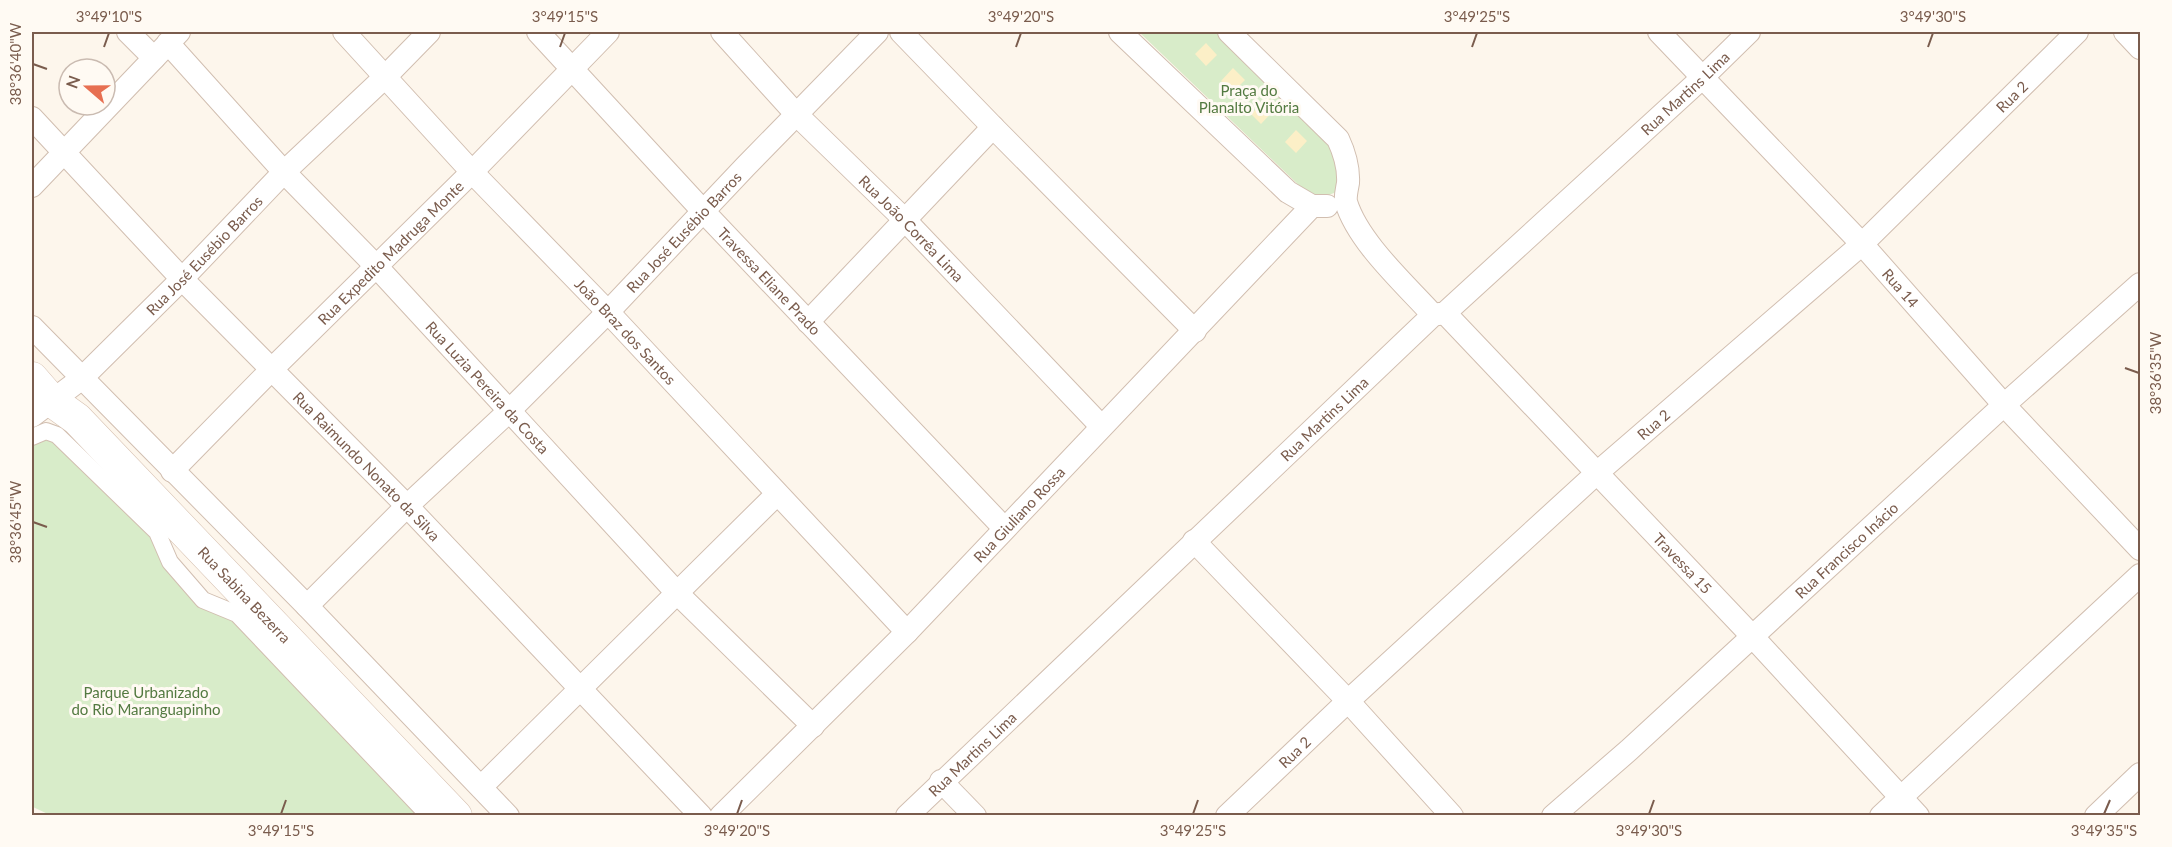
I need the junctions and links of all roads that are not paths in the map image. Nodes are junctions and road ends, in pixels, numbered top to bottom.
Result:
1 (128, 32) edge
2 (344, 32) edge
3 (429, 32) edge
4 (538, 32) edge
5 (608, 32) edge
6 (722, 32) edge
7 (877, 32) edge
8 (901, 32) edge
9 (1120, 32) edge
10 (1230, 32) edge
11 (1659, 32) edge
12 (1749, 32) edge
13 (2077, 32) edge
14 (2125, 32) edge
15 (167, 44) edge
16 (2140, 48) edge
17 (572, 68) junction
18 (386, 77) junction
19 (1702, 78) junction
20 (796, 114) junction
21 (32, 118) edge
22 (993, 128) junction
23 (64, 151) junction
24 (284, 172) junction
25 (472, 172) junction
26 (32, 186) edge
27 (1345, 200) junction
28 (1312, 206) junction
29 (703, 210) junction
30 (904, 219) junction
31 (1862, 244) junction
32 (376, 266) junction
33 (183, 279) junction
34 (2140, 284) edge
35 (608, 312) junction
36 (1439, 314) junction
37 (808, 322) junction
38 (32, 327) edge
39 (1195, 331) junction
40 (271, 370) junction
41 (32, 378) edge
42 (81, 379) junction
43 (2004, 405) junction
44 (42, 408) edge
45 (508, 411) junction
46 (1101, 426) junction
47 (32, 436) edge
48 (172, 471) junction
49 (1598, 472) junction
50 (777, 494) junction
51 (407, 506) junction
52 (1004, 528) junction
53 (1194, 541) junction
54 (2140, 549) edge
55 (2140, 575) edge
56 (678, 594) junction
57 (308, 606) junction
58 (907, 632) junction
59 (1752, 636) junction
60 (579, 689) junction
61 (1348, 701) junction
62 (813, 726) junction
63 (2140, 774) edge
64 (941, 782) junction
65 (481, 787) junction
66 (1901, 797) junction
67 (429, 816) edge
68 (456, 816) edge
69 (508, 816) edge
70 (700, 816) edge
71 (721, 816) edge
72 (907, 816) edge
73 (975, 816) edge
74 (1227, 816) edge
75 (1452, 816) edge
76 (1553, 816) edge
77 (1881, 816) edge
78 (1918, 816) edge
79 (2096, 816) edge

1 - 15 street, Rua Luzia Pereira da Costa
2 - 18 street, João Braz dos Santos
3 - 18 street, Rua José Eusébio Barros
4 - 17 street, Travessa Eliane Prado
5 - 17 street, Rua Expedito Madruga Monte
6 - 20 street, Rua João Corrêa Lima
7 - 20 street, Rua José Eusébio Barros
8 - 22 street
9 - 28 street
10 - 27 street
11 - 19 street, Rua 14
12 - 19 street, Rua Martins Lima
13 - 31 street, Rua 2
14 - 16 street
15 - 23 street
15 - 24 street, Rua Luzia Pereira da Costa
17 - 25 street, Rua Expedito Madruga Monte
17 - 29 street, Travessa Eliane Prado
18 - 24 street, Rua José Eusébio Barros
18 - 25 street, João Braz dos Santos
19 - 31 street, Rua 14
19 - 36 street, Rua Martins Lima
20 - 29 street, Rua José Eusébio Barros
20 - 30 street, Rua João Corrêa Lima
21 - 23 street, Rua Raimundo Nonato da Silva
22 - 30 street
22 - 39 street
23 - 26 street
23 - 33 street, Rua Raimundo Nonato da Silva
24 - 32 street, Rua Luzia Pereira da Costa
24 - 33 street, Rua José Eusébio Barros
25 - 32 street, Rua Expedito Madruga Monte
25 - 35 street, João Braz dos Santos
27 - 28 street
27 - 36 street, Travessa 15
28 - 39 street, Rua Giuliano Rossa
29 - 35 street, Rua José Eusébio Barros
29 - 37 street, Travessa Eliane Prado
30 - 37 street
30 - 46 street, Rua João Corrêa Lima
31 - 43 street, Rua 14
31 - 49 street, Rua 2
32 - 40 street, Rua Expedito Madruga Monte
32 - 45 street, Rua Luzia Pereira da Costa
33 - 40 street, Rua Raimundo Nonato da Silva
33 - 42 street, Rua José Eusébio Barros
34 - 43 street, Rua Francisco Inácio
35 - 45 street, Rua José Eusébio Barros
35 - 50 street, João Braz dos Santos
36 - 49 street, Travessa 15
36 - 53 street, Rua Martins Lima
37 - 52 street, Travessa Eliane Prado
38 - 42 street
39 - 46 street, Rua Giuliano Rossa
40 - 48 street, Rua Expedito Madruga Monte
40 - 51 street, Rua Raimundo Nonato da Silva
41 - 44 main road, Rua Sabina Bezerra
42 - 44 street, Rua José Eusébio Barros
42 - 48 street
43 - 54 street, Rua 14
43 - 59 street, Rua Francisco Inácio
44 - 68 main road, Rua Sabina Bezerra
45 - 51 street, Rua José Eusébio Barros
45 - 56 street, Rua Luzia Pereira da Costa
46 - 52 street, Rua Giuliano Rossa
47 - 67 street
48 - 57 street
49 - 59 street, Travessa 15
49 - 61 street, Rua 2
50 - 56 street
50 - 58 street, João Braz dos Santos
51 - 57 street, Rua José Eusébio Barros
51 - 60 street, Rua Raimundo Nonato da Silva
52 - 58 street, Rua Giuliano Rossa
53 - 61 street
53 - 64 street, Rua Martins Lima
55 - 66 street
56 - 60 street
56 - 62 street, Rua Luzia Pereira da Costa
57 - 65 street
58 - 62 street, Rua Giuliano Rossa
59 - 66 street, Travessa 15
59 - 76 street, Rua Francisco Inácio
60 - 65 street
60 - 70 street, Rua Raimundo Nonato da Silva
61 - 74 street, Rua 2
61 - 75 street
62 - 71 street, Rua Giuliano Rossa
63 - 79 street
64 - 72 street, Rua Martins Lima
64 - 73 street
65 - 69 street
66 - 77 street
66 - 78 street, Travessa 15

